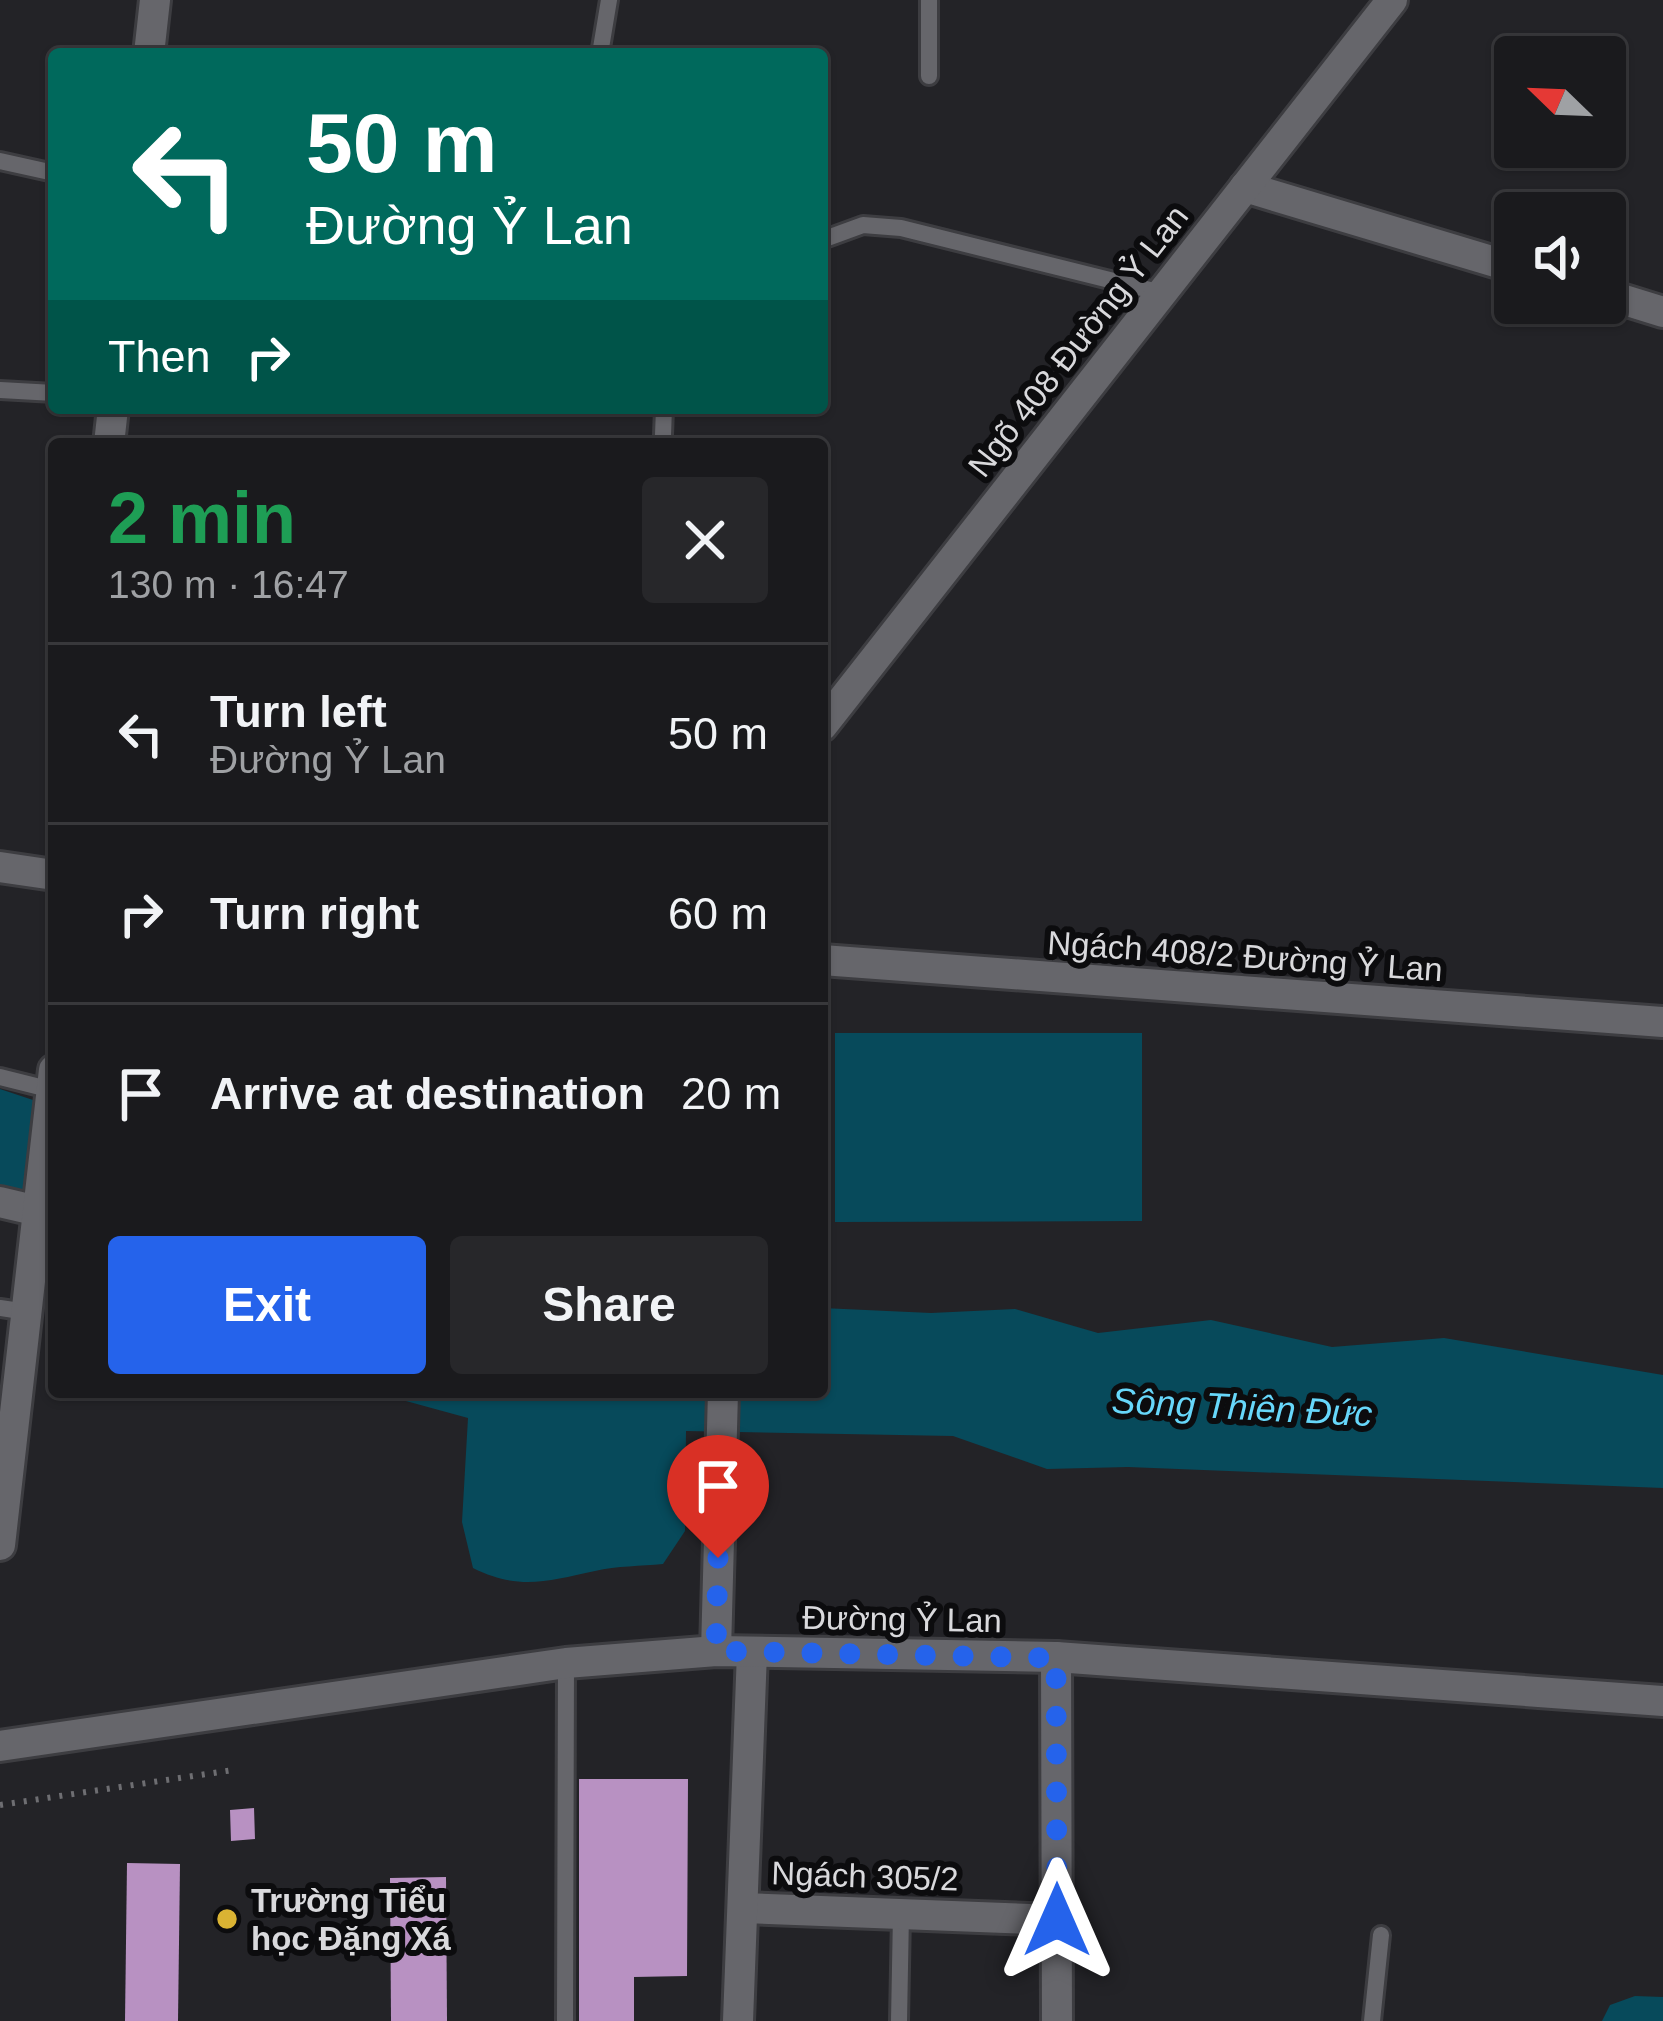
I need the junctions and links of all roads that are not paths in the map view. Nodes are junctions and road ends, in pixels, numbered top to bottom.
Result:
1 (155, 0) edge
2 (609, 0) edge
3 (929, 0) edge
4 (1392, 0) edge
5 (150, 48) edge
6 (600, 48) edge
7 (929, 76) dead end
8 (0, 161) edge
9 (48, 171) edge
10 (1245, 187) junction
11 (828, 238) edge
12 (1494, 262) edge
13 (1162, 293) junction
14 (1626, 301) edge
15 (1663, 312) edge
16 (0, 390) edge
17 (48, 393) edge
18 (664, 414) edge
19 (663, 434) dead end
20 (828, 718) edge
21 (0, 867) edge
22 (48, 873) edge
23 (828, 960) edge
24 (1663, 1022) edge
25 (0, 1077) edge
26 (48, 1080) edge
27 (48, 1124) edge
28 (0, 1202) edge
29 (38, 1211) junction
30 (13, 1310) edge
31 (723, 1398) edge
32 (0, 1546) edge
33 (716, 1651) junction
34 (752, 1652) junction
35 (1056, 1658) junction
36 (566, 1663) junction
37 (1663, 1701) edge
38 (0, 1746) edge
39 (742, 1908) junction
40 (901, 1914) junction
41 (1057, 1920) junction
42 (1381, 1935) dead end
43 (565, 2021) edge
44 (738, 2021) edge
45 (899, 2021) edge
46 (1057, 2021) edge
47 (1372, 2021) edge

1 - 5 street
2 - 6 lane
3 - 7 lane
4 - 10 street, Ngõ 408 Đường Ỷ Lan
8 - 9 lane
10 - 12 street
10 - 13 street, Ngõ 408 Đường Ỷ Lan
11 - 13 lane
13 - 20 street, Ngõ 408 Đường Ỷ Lan
14 - 15 street
16 - 17 lane
18 - 19 lane
21 - 22 street
23 - 24 street, Ngách 408/2 Đường Ỷ Lan
25 - 26 lane
27 - 29 street
28 - 29 street
29 - 30 street
30 - 32 street
31 - 33 street
33 - 34 street, Đường Ỷ Lan
33 - 36 street, Đường Ỷ Lan
34 - 35 street, Đường Ỷ Lan
34 - 39 street
35 - 37 street, Đường Ỷ Lan
35 - 41 street
36 - 38 street, Đường Ỷ Lan
36 - 43 lane
39 - 40 street, Ngách 305/2
39 - 44 street
40 - 41 street, Ngách 305/2
40 - 45 lane
41 - 46 street
42 - 47 lane

